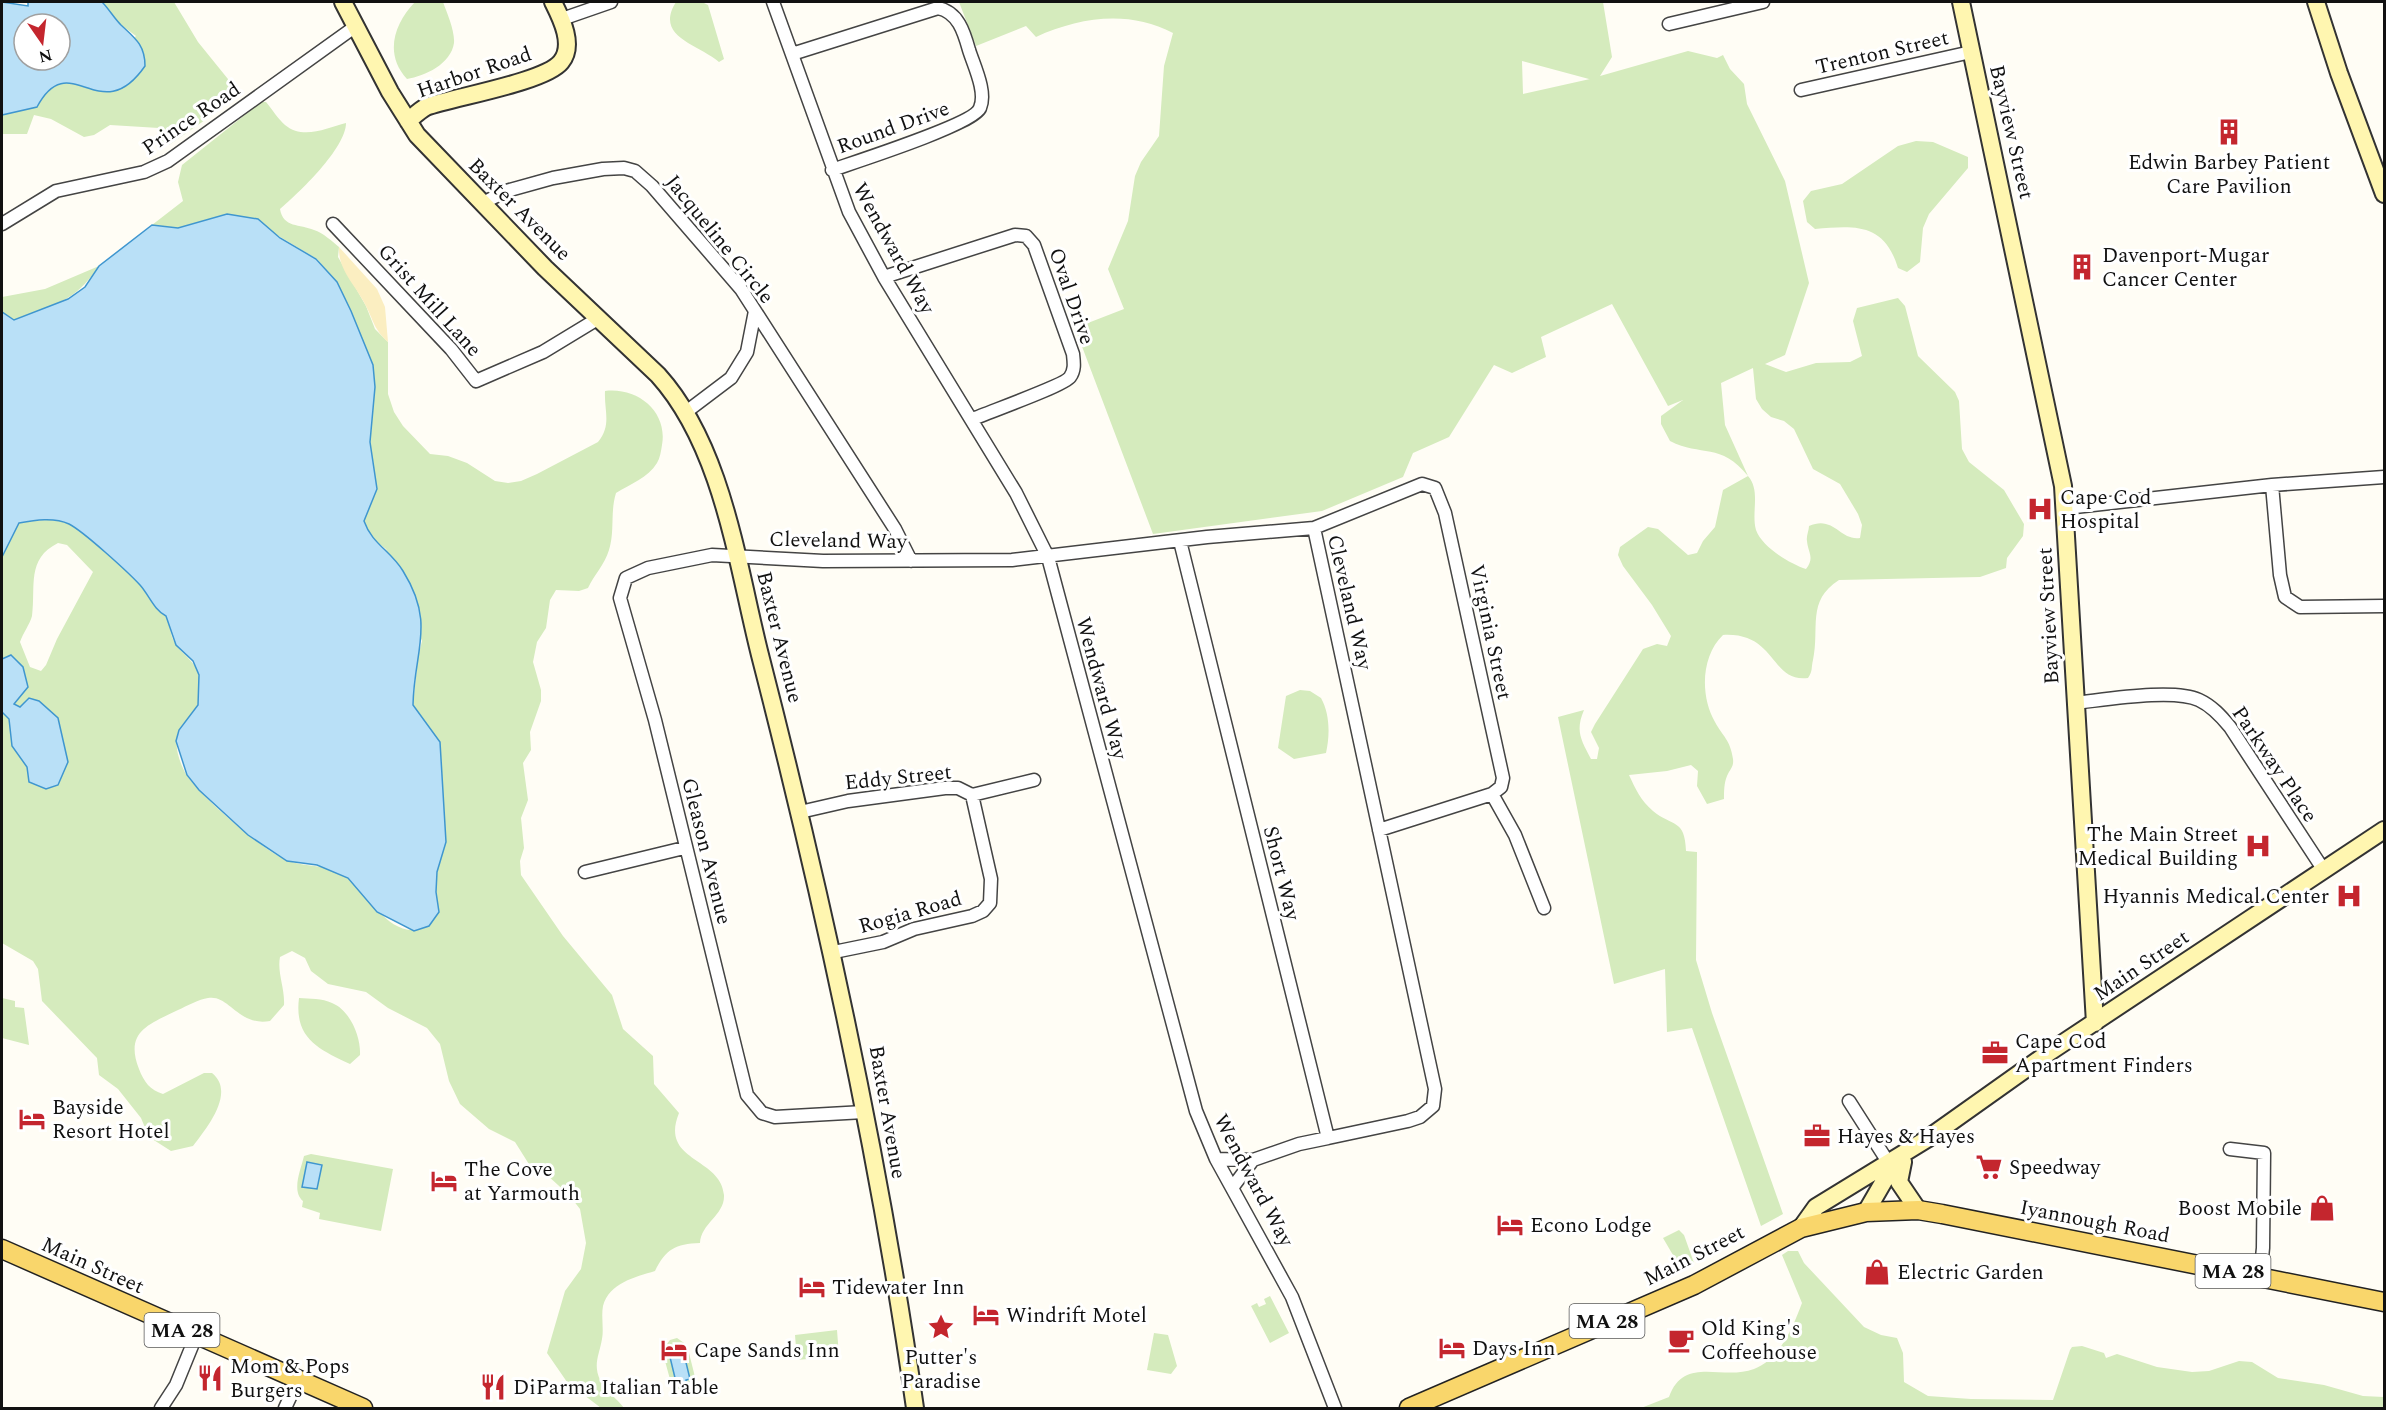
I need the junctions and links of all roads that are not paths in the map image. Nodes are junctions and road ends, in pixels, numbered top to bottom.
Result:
1 (343, 2) edge
2 (553, 2) edge
3 (611, 2) edge
4 (773, 2) edge
5 (1763, 2) edge
6 (1961, 2) edge
7 (2316, 2) edge
8 (562, 19) junction
9 (1669, 24) dead end
10 (356, 27) junction
11 (1971, 52) junction
12 (792, 54) junction
13 (1801, 90) dead end
14 (408, 121) junction
15 (2378, 156) edge
16 (832, 170) junction
17 (2385, 194) edge
18 (483, 203) junction
19 (2, 224) edge
20 (333, 224) dead end
21 (884, 277) junction
22 (755, 311) junction
23 (599, 318) junction
24 (686, 412) junction
25 (973, 419) junction
26 (2385, 477) edge
27 (2272, 485) junction
28 (2066, 508) junction
29 (1314, 528) junction
30 (1180, 541) junction
31 (736, 557) junction
32 (1048, 557) junction
33 (911, 561) junction
34 (620, 598) joint
35 (2385, 606) edge
36 (2074, 703) junction
37 (1034, 780) dead end
38 (1492, 794) junction
39 (972, 795) junction
40 (800, 812) junction
41 (1379, 830) junction
42 (2385, 830) edge
43 (684, 848) junction
44 (2323, 869) junction
45 (585, 872) dead end
46 (1544, 908) dead end
47 (834, 952) junction
48 (2095, 1023) junction
49 (1849, 1101) dead end
50 (864, 1112) junction
51 (1328, 1138) junction
52 (2230, 1149) dead end
53 (1216, 1159) junction
54 (1253, 1160) junction
55 (1895, 1162) junction
56 (1232, 1188) junction
57 (1918, 1210) junction
58 (1866, 1212) junction
59 (1801, 1228) junction
60 (2, 1249) edge
61 (2260, 1277) junction
62 (2385, 1302) edge
63 (196, 1336) junction
64 (298, 1380) junction
65 (161, 1408) edge
66 (285, 1408) edge
67 (363, 1408) edge
68 (915, 1408) edge
69 (1335, 1408) edge
70 (1409, 1408) edge

1 - 10 street, Baxter Avenue
2 - 8 street, Harbor Road
3 - 8 street
4 - 12 street, Wendward Way
5 - 9 street
6 - 11 street, Bayview Street
7 - 15 street
8 - 14 street, Harbor Road
10 - 14 street, Baxter Avenue
10 - 19 street, Prince Road
11 - 13 street, Trenton Street
11 - 28 street, Bayview Street
12 - 16 street, Wendward Way
12 - 16 street, Round Drive
14 - 18 street, Baxter Avenue
15 - 17 street
16 - 21 street, Wendward Way
18 - 22 street, Jacqueline Circle
18 - 23 street, Baxter Avenue
20 - 23 street, Grist Mill Lane
21 - 25 street, Wendward Way
21 - 25 street, Oval Drive
22 - 24 street
22 - 33 street, Jacqueline Circle
23 - 24 street, Baxter Avenue
24 - 31 street, Baxter Avenue
25 - 32 street, Wendward Way
26 - 27 street
27 - 28 street
27 - 35 street
28 - 36 street, Bayview Street
29 - 30 street, Cleveland Way
29 - 38 street, Virginia Street
29 - 41 street, Cleveland Way
30 - 32 street, Cleveland Way
30 - 51 street, Short Way
31 - 33 street, Cleveland Way
31 - 34 street, Cleveland Way
31 - 40 street, Baxter Avenue
32 - 33 street, Cleveland Way
32 - 53 street, Wendward Way
34 - 43 street, Gleason Avenue
36 - 44 street, Parkway Place
36 - 48 street, Bayview Street
37 - 39 street, Eddy Street
38 - 41 street
38 - 46 street
39 - 40 street, Eddy Street
39 - 47 street, Rogia Road
40 - 47 street, Baxter Avenue
41 - 51 street, Cleveland Way
42 - 44 street, Main Street
43 - 45 street
43 - 50 street, Gleason Avenue
44 - 48 street, Main Street
47 - 50 street, Baxter Avenue
48 - 55 street, Main Street
49 - 55 street
50 - 68 street, Baxter Avenue
51 - 54 street
52 - 61 street
53 - 54 street
53 - 56 street, Wendward Way
54 - 56 street
55 - 57 street
55 - 58 street, Main Street
55 - 59 street, Main Street
56 - 69 street, Wendward Way
57 - 58 main road, Iyannough Road / MA 28
57 - 61 main road, Iyannough Road / MA 28
58 - 59 main road, Main Street / MA 28
59 - 70 main road, Main Street / MA 28
60 - 63 main road, Main Street / MA 28
61 - 62 main road, Iyannough Road / MA 28
63 - 64 main road, Main Street / MA 28
63 - 65 street
64 - 66 street
64 - 67 main road, Main Street / MA 28

